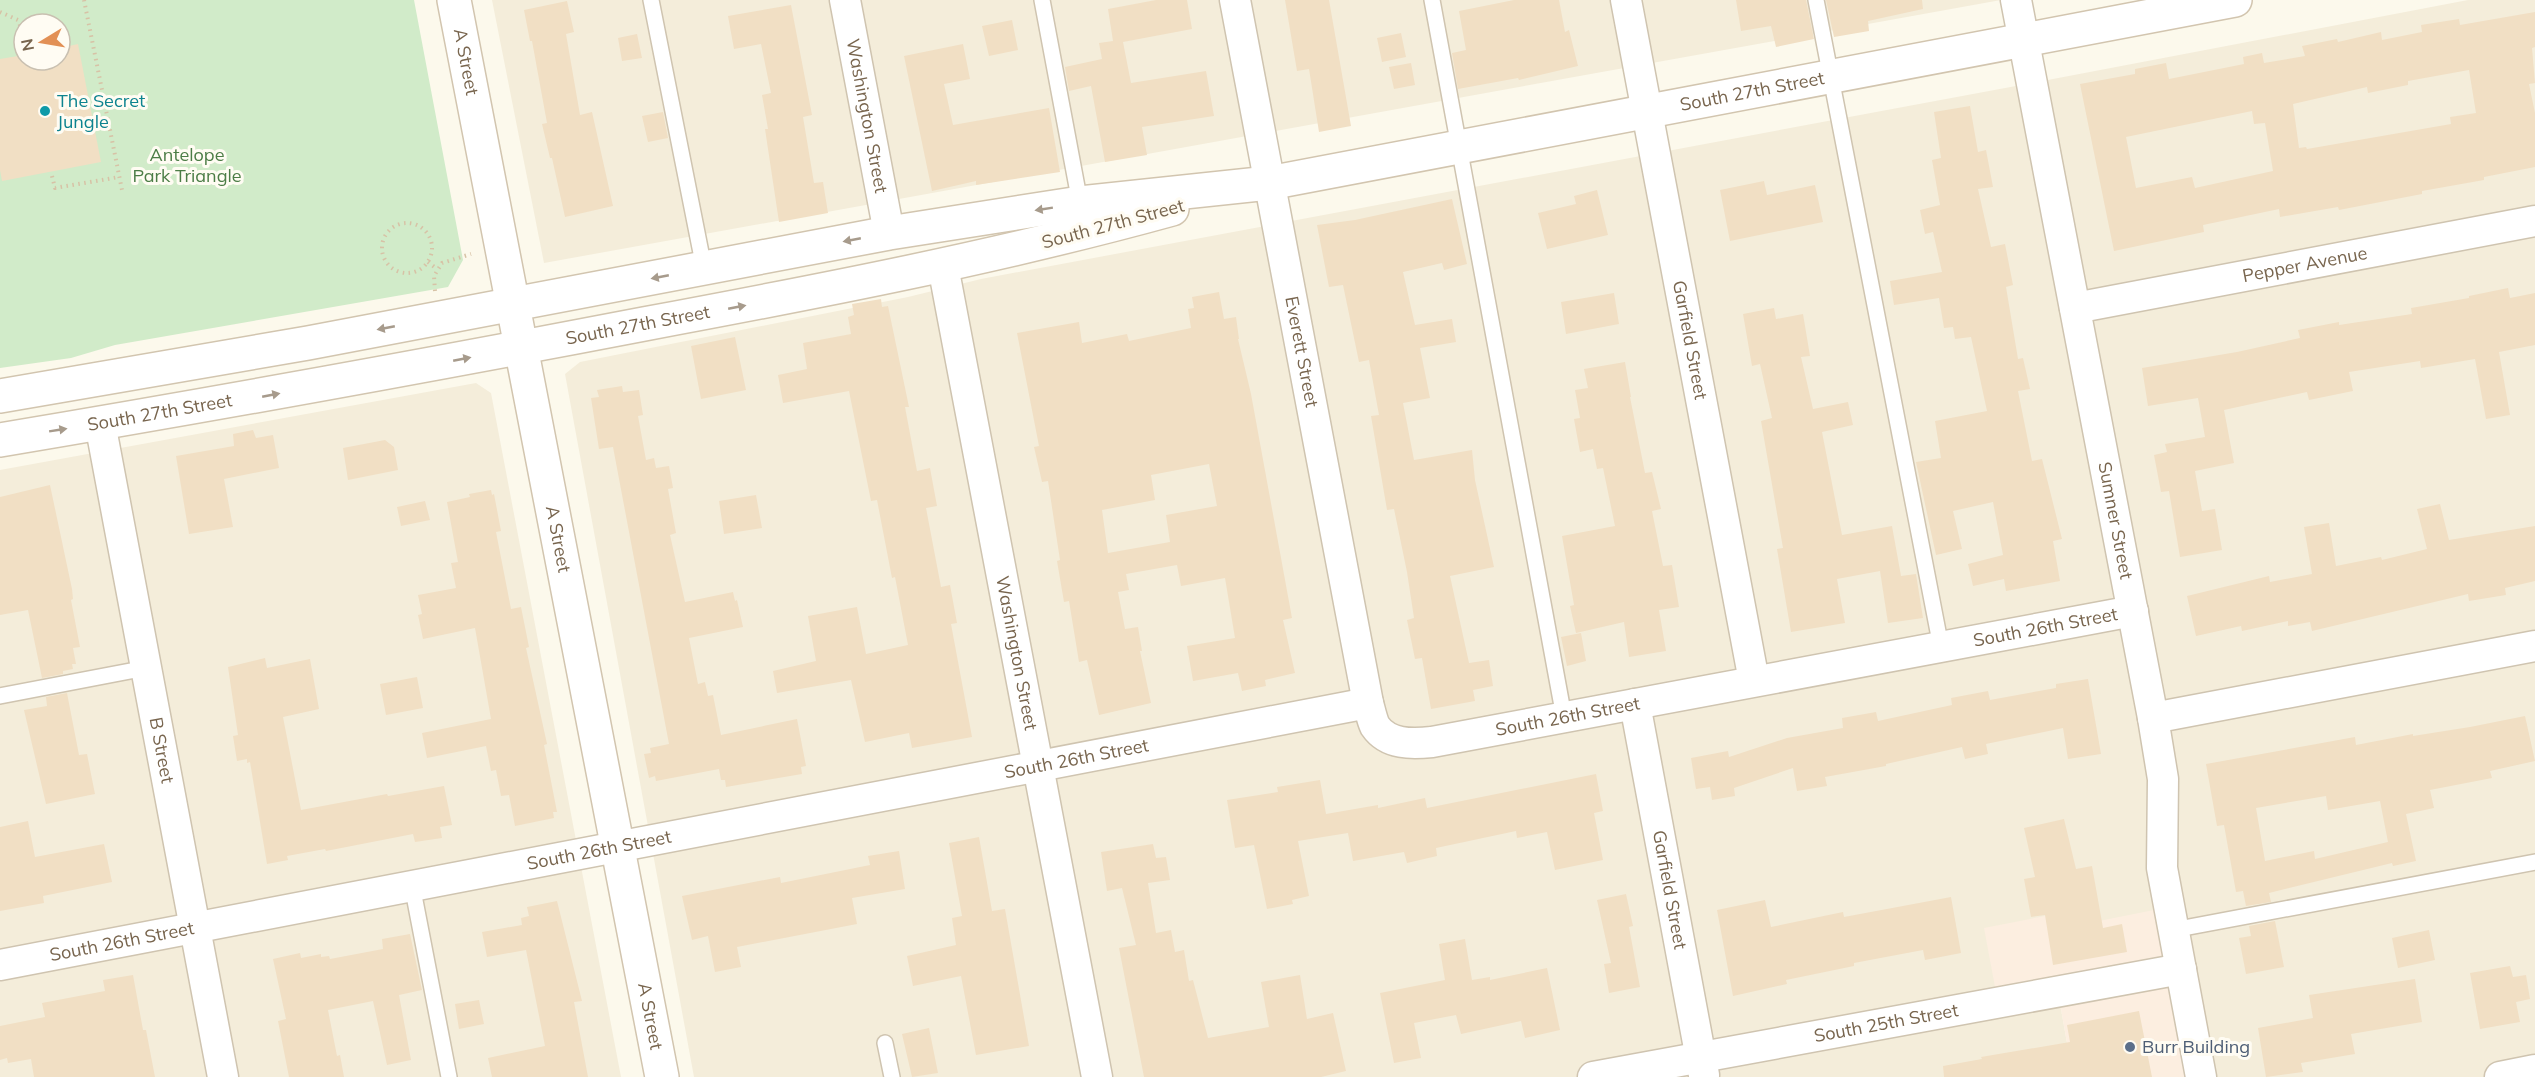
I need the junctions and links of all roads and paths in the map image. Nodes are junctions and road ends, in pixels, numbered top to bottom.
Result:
1 (84, 0) edge
2 (454, 0) edge
3 (651, 0) edge
4 (845, 0) edge
5 (1042, 0) edge
6 (1235, 0) edge
7 (1432, 0) edge
8 (1626, 0) edge
9 (1816, 0) edge
10 (2016, 0) edge
11 (2224, 1) edge
12 (2024, 39) junction
13 (1831, 76) junction
14 (1647, 111) junction
15 (1460, 147) junction
16 (52, 176) dead end
17 (119, 177) junction
18 (1269, 183) junction
19 (122, 190) dead end
20 (1080, 203) junction
21 (2535, 221) edge
22 (889, 233) junction
23 (471, 254) dead end
24 (428, 262) junction
25 (943, 266) junction
26 (704, 268) junction
27 (437, 269) junction
28 (436, 296) dead end
29 (512, 304) junction
30 (2075, 309) junction
31 (521, 348) junction
32 (0, 396) edge
33 (100, 423) junction
34 (0, 440) edge
35 (2133, 611) junction
36 (2535, 646) edge
37 (1941, 647) junction
38 (146, 668) junction
39 (1754, 681) junction
40 (0, 696) edge
41 (1368, 703) junction
42 (1635, 704) junction
43 (1564, 717) junction
44 (2153, 718) junction
45 (1038, 765) junction
46 (618, 847) junction
47 (2535, 862) edge
48 (412, 885) junction
49 (195, 928) junction
50 (2173, 930) junction
51 (0, 965) edge
52 (2181, 969) junction
53 (885, 1043) dead end
54 (1702, 1067) edge
55 (2535, 1070) edge
56 (223, 1077) edge
57 (448, 1077) edge
58 (662, 1077) edge
59 (892, 1077) edge
60 (1097, 1077) edge
61 (1593, 1077) edge
62 (2201, 1077) edge
63 (2500, 1077) edge

1 - 17 path
2 - 29 main road, A Street
3 - 26 lane
4 - 22 street, Washington Street
5 - 20 lane
6 - 18 street, Everett Street
7 - 15 lane
8 - 14 street, Garfield Street
9 - 13 lane
10 - 12 street, Sumner Street
11 - 12 main road, South 27th Street
12 - 13 main road, South 27th Street
12 - 30 street, Sumner Street
13 - 14 main road, South 27th Street
13 - 37 lane
14 - 15 main road, South 27th Street
14 - 39 street, Garfield Street
15 - 18 main road, South 27th Street
15 - 43 lane
16 - 17 path
17 - 19 path
18 - 20 main road, South 27th Street
18 - 25 main road, South 27th Street
18 - 41 street, Everett Street
20 -> 22 main road, South 27th Street
21 - 30 street, Pepper Avenue
22 -> 26 main road, South 27th Street
23 - 27 path
24 - 24 path
24 - 27 path
31 -> 25 main road, South 27th Street
25 - 45 street, Washington Street
26 -> 29 main road, South 27th Street
27 - 28 path
29 - 31 main road, A Street
29 -> 32 main road, South 27th Street
30 - 35 street, Sumner Street
33 -> 31 main road, South 27th Street
31 - 46 main road, A Street
34 -> 33 main road, South 27th Street
33 - 38 street, B Street
35 - 37 street, South 26th Street
35 - 44 street, Sumner Street
36 - 44 street
37 - 39 street, South 26th Street
38 - 40 lane
38 - 49 street, B Street
39 - 42 street, South 26th Street
41 - 43 street, South 26th Street
41 - 45 street, South 26th Street
42 - 43 street, South 26th Street
42 - 54 street, Garfield Street
44 - 50 street, Sumner Street
45 - 46 street, South 26th Street
45 - 60 street, Washington Street
46 - 48 street, South 26th Street
46 - 58 main road, A Street
47 - 50 lane
48 - 49 street, South 26th Street
48 - 57 lane
49 - 51 street, South 26th Street
49 - 56 street, B Street
50 - 52 street, Sumner Street
52 - 54 street, South 25th Street
52 - 62 street, Sumner Street
53 - 59 lane
54 - 61 street, South 25th Street
55 - 63 street

